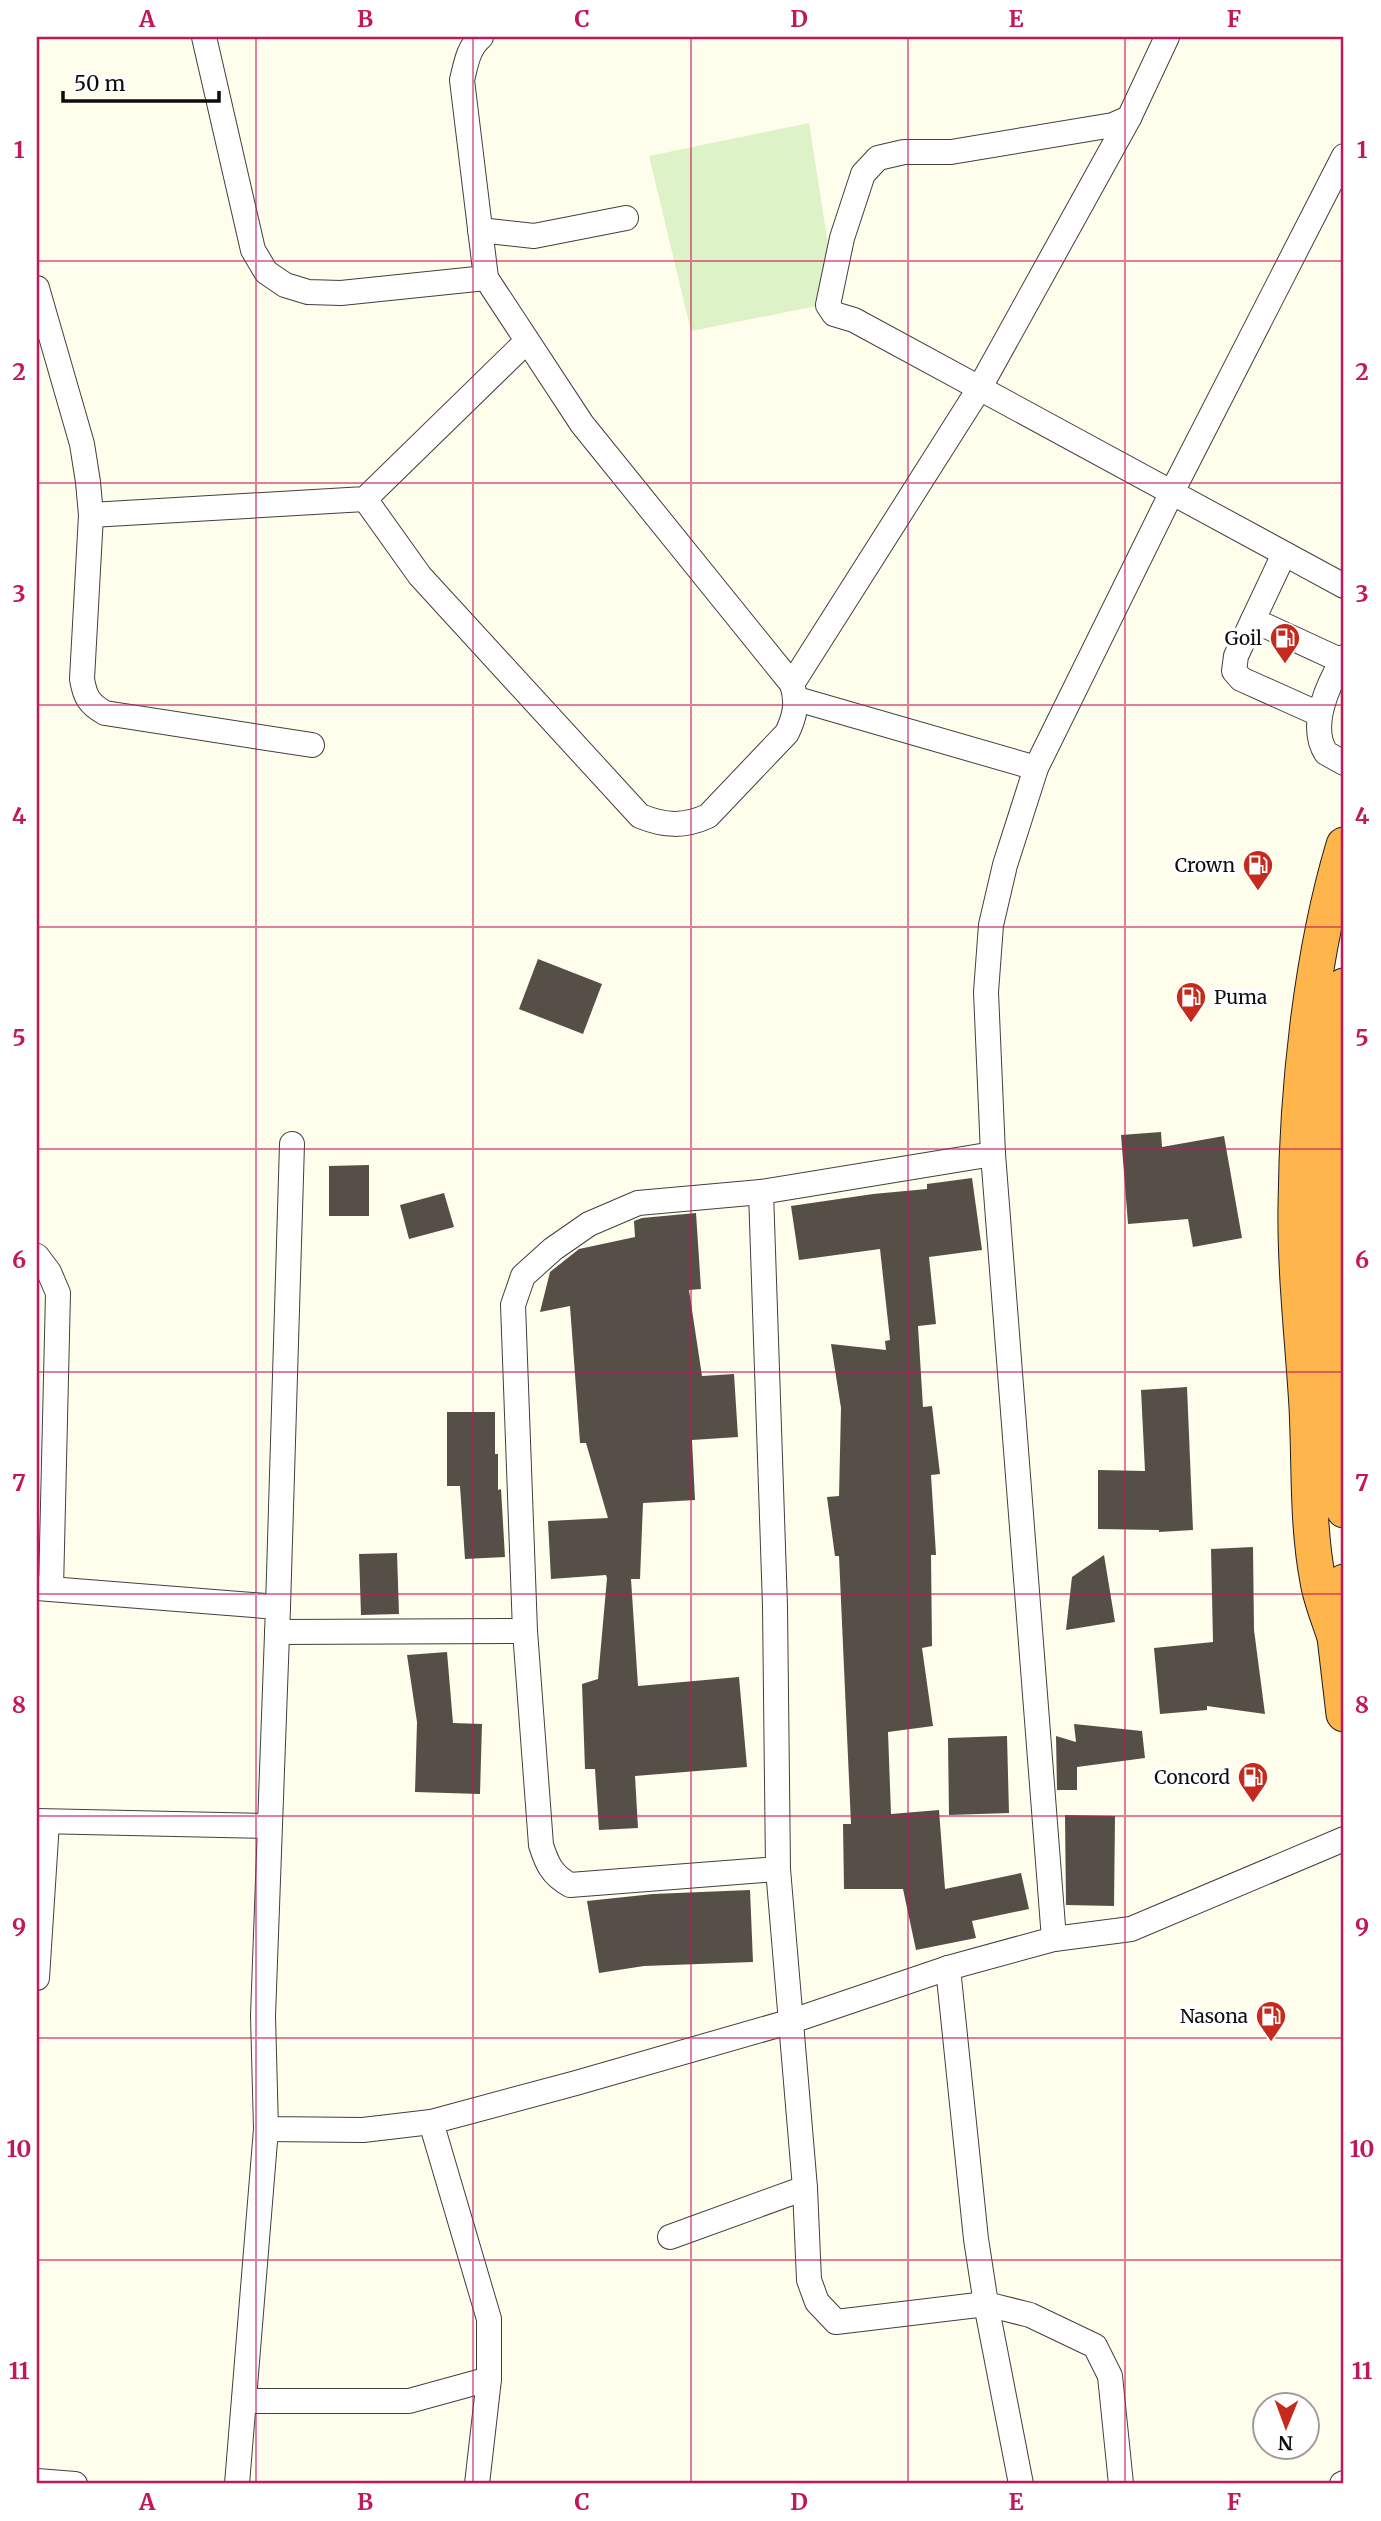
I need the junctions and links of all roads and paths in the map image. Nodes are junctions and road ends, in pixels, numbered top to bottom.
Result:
1 (204, 37) edge
2 (481, 37) edge
3 (1167, 37) edge
4 (1129, 118) junction
5 (1344, 156) edge
6 (626, 218) dead end
7 (480, 230) junction
8 (486, 278) junction
9 (37, 288) edge
10 (527, 341) junction
11 (979, 389) junction
12 (1171, 494) junction
13 (365, 499) junction
14 (91, 515) junction
15 (1284, 554) junction
16 (1344, 586) edge
17 (1253, 620) junction
18 (1343, 659) edge
19 (794, 691) junction
20 (1319, 714) junction
21 (312, 745) dead end
22 (1344, 763) edge
23 (1036, 768) junction
24 (1344, 845) edge
25 (1343, 996) edge
26 (292, 1144) dead end
27 (993, 1154) junction
28 (761, 1192) junction
29 (37, 1256) edge
30 (1344, 1510) edge
31 (1344, 1582) edge
32 (44, 1588) edge
33 (278, 1607) junction
34 (525, 1631) junction
35 (276, 1632) junction
36 (1340, 1637) edge
37 (1344, 1714) edge
38 (42, 1822) edge
39 (268, 1826) junction
40 (1344, 1839) edge
41 (778, 1869) junction
42 (1054, 1939) junction
43 (948, 1968) junction
44 (37, 1978) edge
45 (792, 2021) junction
46 (431, 2122) junction
47 (267, 2129) junction
48 (805, 2188) junction
49 (670, 2237) dead end
50 (986, 2304) junction
51 (489, 2379) junction
52 (244, 2401) junction
53 (37, 2481) edge
54 (75, 2484) edge
55 (237, 2484) edge
56 (477, 2484) edge
57 (1021, 2484) edge
58 (1121, 2484) edge

1 - 8 street
2 - 7 street
3 - 4 street
4 - 11 street
4 - 11 street
5 - 12 street
6 - 7 street
7 - 8 street
8 - 10 street
9 - 14 street
10 - 13 street
10 - 19 street
11 - 12 street
11 - 19 street
12 - 15 street
12 - 23 street
13 - 14 street
13 - 19 street
14 - 21 street
15 - 16 street
15 - 17 street
17 - 18 street
17 - 20 street
18 - 20 street
19 - 23 street
20 - 22 street
23 - 27 street
24 - 36 highway
25 - 30 highway
26 - 33 street
27 - 28 street
27 - 42 street
28 - 34 street
28 - 41 street
29 - 32 street
31 - 36 highway
32 - 33 street
33 - 35 street
34 - 35 street
34 - 41 street
35 - 39 street
36 - 37 highway
38 - 39 street
38 - 44 street
39 - 47 street
40 - 42 street
41 - 45 street
42 - 43 street
43 - 45 street
43 - 50 street
45 - 46 street
45 - 48 street
46 - 47 street
46 - 51 street
47 - 52 street
48 - 49 street
48 - 50 street
50 - 57 street
50 - 58 street
51 - 52 street
51 - 56 street
52 - 55 street
53 - 54 street

